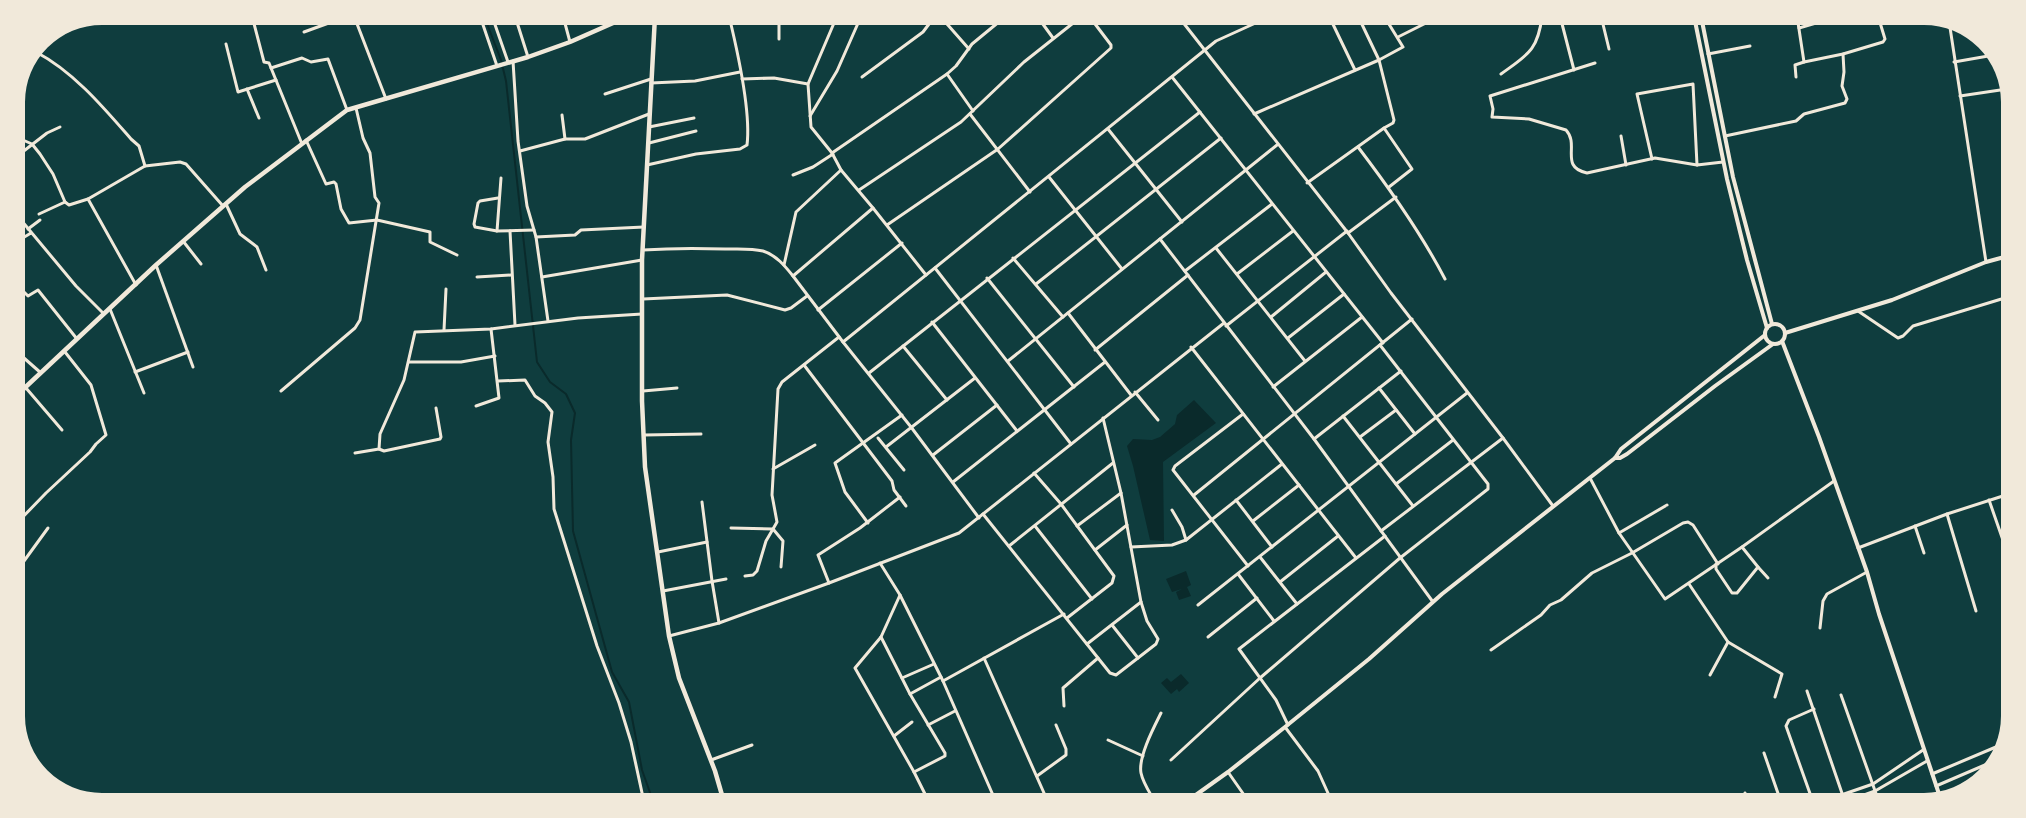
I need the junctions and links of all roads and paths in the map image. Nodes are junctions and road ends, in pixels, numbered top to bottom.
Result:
1 (254, 25) edge
2 (323, 25) edge
3 (358, 25) edge
4 (483, 25) edge
5 (495, 25) edge
6 (518, 25) edge
7 (565, 25) edge
8 (609, 25) edge
9 (654, 25) edge
10 (730, 25) edge
11 (778, 25) edge
12 (833, 25) edge
13 (857, 25) edge
14 (928, 25) edge
15 (948, 25) edge
16 (995, 25) edge
17 (1044, 25) edge
18 (1070, 25) edge
19 (1096, 25) edge
20 (1185, 25) edge
21 (1252, 25) edge
22 (1333, 25) edge
23 (1362, 25) edge
24 (1390, 25) edge
25 (1422, 25) edge
26 (1541, 25) edge
27 (1562, 25) edge
28 (1603, 25) edge
29 (1696, 25) edge
30 (1703, 25) edge
31 (1798, 25) edge
32 (1809, 25) edge
33 (1881, 25) edge
34 (1799, 28) junction
35 (1950, 30) edge
36 (304, 32) dead end
37 (1398, 37) junction
38 (1053, 38) junction
39 (779, 39) dead end
40 (570, 42) junction
41 (226, 44) dead end
42 (1750, 46) dead end
43 (969, 49) junction
44 (1609, 49) dead end
45 (1204, 51) junction
46 (1708, 54) junction
47 (1842, 54) junction
48 (41, 55) edge
49 (1986, 56) edge
50 (528, 57) junction
51 (1379, 60) junction
52 (1804, 62) junction
53 (1954, 62) junction
54 (509, 63) junction
55 (1595, 63) dead end
56 (498, 66) junction
57 (271, 68) junction
58 (1355, 70) junction
59 (1574, 70) junction
60 (740, 72) junction
61 (947, 74) junction
62 (1501, 74) dead end
63 (862, 77) dead end
64 (1172, 77) junction
65 (1796, 77) dead end
66 (742, 79) junction
67 (276, 80) junction
68 (651, 81) junction
69 (808, 84) junction
70 (247, 89) junction
71 (1999, 89) edge
72 (605, 94) dead end
73 (1960, 96) junction
74 (387, 99) junction
75 (356, 108) junction
76 (347, 110) junction
77 (1200, 112) junction
78 (971, 113) junction
79 (649, 114) junction
80 (1254, 114) junction
81 (562, 115) dead end
82 (810, 116) junction
83 (259, 118) dead end
84 (694, 118) dead end
85 (60, 127) dead end
86 (649, 127) junction
87 (1384, 128) junction
88 (1108, 129) junction
89 (696, 131) dead end
90 (1621, 136) dead end
91 (1725, 136) junction
92 (1221, 138) junction
93 (565, 139) junction
94 (25, 141) edge
95 (304, 142) junction
96 (649, 143) junction
97 (32, 144) junction
98 (1277, 145) junction
99 (1358, 146) junction
100 (998, 149) junction
101 (25, 150) edge
102 (520, 151) junction
103 (833, 154) junction
104 (1652, 159) junction
105 (1135, 162) junction
106 (1723, 162) junction
107 (1697, 164) junction
108 (1626, 165) junction
109 (145, 166) junction
110 (647, 166) junction
111 (841, 170) junction
112 (1246, 170) junction
113 (794, 175) dead end
114 (1049, 177) junction
115 (501, 178) dead end
116 (1307, 182) junction
117 (1389, 187) junction
118 (1156, 189) junction
119 (859, 190) junction
120 (1030, 192) junction
121 (1396, 197) junction
122 (498, 198) junction
123 (88, 199) junction
124 (65, 202) junction
125 (1272, 204) junction
126 (225, 205) junction
127 (874, 208) junction
128 (1075, 210) junction
129 (39, 214) dead end
130 (40, 220) dead end
131 (377, 220) junction
132 (1182, 222) junction
133 (25, 225) edge
134 (887, 225) junction
135 (644, 227) junction
136 (28, 229) junction
137 (534, 230) junction
138 (497, 231) junction
139 (510, 231) junction
140 (1293, 231) junction
141 (1348, 232) junction
142 (31, 233) junction
143 (1095, 236) junction
144 (25, 237) edge
145 (536, 237) junction
146 (1160, 239) junction
147 (183, 241) junction
148 (902, 243) junction
149 (1216, 248) junction
150 (643, 250) junction
151 (457, 255) dead end
152 (1314, 257) junction
153 (1013, 258) junction
154 (2001, 258) edge
155 (642, 260) junction
156 (1986, 262) junction
157 (202, 264) dead end
158 (156, 265) junction
159 (784, 265) junction
160 (935, 268) junction
161 (1122, 269) junction
162 (266, 270) dead end
163 (1185, 271) junction
164 (1326, 272) junction
165 (1237, 274) junction
166 (511, 275) junction
167 (926, 275) junction
168 (1188, 275) junction
169 (793, 276) junction
170 (477, 277) dead end
171 (542, 277) junction
172 (987, 278) junction
173 (1445, 279) dead end
174 (1036, 284) junction
175 (136, 285) junction
176 (446, 289) dead end
177 (25, 293) edge
178 (1344, 294) junction
179 (808, 296) junction
180 (643, 299) junction
181 (2001, 299) edge
182 (960, 300) junction
183 (1259, 301) junction
184 (110, 308) junction
185 (818, 310) junction
186 (1858, 311) junction
187 (1068, 313) junction
188 (104, 314) junction
189 (643, 314) junction
190 (1063, 317) junction
191 (1362, 317) junction
192 (1271, 318) junction
193 (1412, 319) junction
194 (548, 321) junction
195 (932, 322) junction
196 (1225, 324) junction
197 (1772, 324) junction
198 (515, 326) junction
199 (1767, 328) junction
200 (491, 329) junction
201 (444, 330) junction
202 (1785, 333) junction
203 (1765, 335) junction
204 (839, 337) junction
205 (1288, 338) junction
206 (77, 339) junction
207 (1035, 339) junction
208 (1782, 341) junction
209 (843, 342) junction
210 (1382, 344) junction
211 (1773, 344) junction
212 (903, 346) junction
213 (1191, 347) junction
214 (1095, 350) junction
215 (64, 352) junction
216 (188, 352) junction
217 (495, 356) junction
218 (25, 359) edge
219 (409, 362) junction
220 (1008, 362) junction
221 (1105, 362) junction
222 (1305, 362) junction
223 (804, 365) junction
224 (193, 366) dead end
225 (1400, 371) junction
226 (135, 372) junction
227 (869, 373) junction
228 (42, 374) junction
229 (974, 378) junction
230 (498, 381) junction
231 (1074, 387) junction
232 (1273, 387) junction
233 (26, 388) joint
234 (678, 388) dead end
235 (1380, 388) junction
236 (281, 391) dead end
237 (642, 392) junction
238 (144, 393) dead end
239 (1133, 393) junction
240 (1467, 393) junction
241 (947, 400) junction
242 (997, 405) junction
243 (476, 406) dead end
244 (436, 408) dead end
245 (1045, 410) junction
246 (1396, 410) junction
247 (1243, 414) junction
248 (902, 415) junction
249 (1294, 415) junction
250 (1343, 416) junction
251 (1103, 418) junction
252 (1436, 418) junction
253 (1158, 420) dead end
254 (912, 427) junction
255 (62, 430) dead end
256 (1017, 431) junction
257 (701, 434) dead end
258 (1415, 434) junction
259 (643, 435) junction
260 (1360, 437) junction
261 (878, 438) dead end
262 (1503, 438) junction
263 (1314, 439) junction
264 (1263, 440) junction
265 (1453, 440) junction
266 (862, 443) junction
267 (1071, 444) junction
268 (815, 445) dead end
269 (886, 447) junction
270 (379, 449) junction
271 (355, 453) dead end
272 (933, 455) junction
273 (1615, 458) junction
274 (1379, 462) junction
275 (1114, 463) junction
276 (1470, 463) junction
277 (1282, 464) junction
278 (773, 469) junction
279 (904, 470) dead end
280 (1034, 473) junction
281 (1590, 478) junction
282 (1834, 481) junction
283 (953, 482) junction
284 (1396, 484) junction
285 (1299, 485) junction
286 (1349, 486) junction
287 (1121, 493) junction
288 (1194, 495) junction
289 (2001, 496) edge
290 (900, 497) junction
291 (1236, 500) junction
292 (1989, 500) junction
293 (702, 502) dead end
294 (1061, 504) junction
295 (1667, 505) dead end
296 (906, 506) dead end
297 (1413, 506) junction
298 (1552, 506) junction
299 (1172, 510) dead end
300 (1318, 510) junction
301 (983, 514) junction
302 (1947, 514) junction
303 (25, 515) edge
304 (979, 518) junction
305 (1212, 519) junction
306 (1253, 521) junction
307 (868, 522) junction
308 (1127, 525) junction
309 (1035, 526) junction
310 (1077, 526) junction
311 (1915, 526) junction
312 (48, 528) dead end
313 (731, 528) dead end
314 (773, 528) junction
315 (1381, 531) junction
316 (1619, 532) junction
317 (2001, 534) edge
318 (1338, 536) junction
319 (1385, 536) junction
320 (1186, 540) junction
321 (707, 542) junction
322 (1009, 546) junction
323 (1131, 546) junction
324 (1272, 547) junction
325 (1742, 547) junction
326 (1858, 549) junction
327 (1095, 550) junction
328 (658, 552) junction
329 (1632, 553) junction
330 (1924, 554) dead end
331 (1260, 557) junction
332 (1356, 558) junction
333 (1400, 558) junction
334 (25, 560) edge
335 (880, 563) junction
336 (1717, 564) junction
337 (1248, 566) junction
338 (781, 567) dead end
339 (1758, 567) junction
340 (1867, 572) junction
341 (1238, 574) junction
342 (745, 576) dead end
343 (1768, 578) dead end
344 (726, 579) dead end
345 (712, 581) junction
346 (1280, 582) junction
347 (829, 583) junction
348 (1688, 584) junction
349 (663, 591) junction
350 (900, 595) junction
351 (1257, 598) junction
352 (1092, 599) junction
353 (1141, 602) junction
354 (1433, 602) junction
355 (1297, 604) junction
356 (1198, 605) dead end
357 (1976, 611) dead end
358 (1064, 614) junction
359 (1067, 618) junction
360 (1274, 621) junction
361 (719, 623) junction
362 (1112, 625) junction
363 (1820, 628) dead end
364 (669, 636) junction
365 (881, 637) junction
366 (1208, 637) dead end
367 (1728, 642) junction
368 (1087, 644) junction
369 (1491, 650) dead end
370 (984, 658) junction
371 (1098, 658) junction
372 (1138, 658) junction
373 (934, 664) junction
374 (1710, 675) dead end
375 (902, 678) junction
376 (1260, 678) junction
377 (942, 679) junction
378 (1807, 691) dead end
379 (910, 694) junction
380 (1841, 695) dead end
381 (1775, 697) dead end
382 (1064, 706) dead end
383 (1814, 709) junction
384 (955, 711) junction
385 (1161, 713) dead end
386 (912, 722) dead end
387 (928, 725) junction
388 (1056, 725) dead end
389 (1287, 726) junction
390 (894, 736) junction
391 (1108, 740) dead end
392 (752, 745) dead end
393 (1994, 748) edge
394 (1923, 750) junction
395 (1764, 753) dead end
396 (1143, 756) junction
397 (710, 760) junction
398 (1171, 760) dead end
399 (1927, 760) junction
400 (1982, 766) edge
401 (914, 772) junction
402 (1228, 772) junction
403 (1931, 774) junction
404 (1037, 776) junction
405 (1873, 784) junction
406 (1936, 786) junction
407 (1876, 791) junction
408 (1938, 791) edge
409 (642, 793) edge
410 (721, 793) edge
411 (924, 793) edge
412 (992, 793) edge
413 (1044, 793) edge
414 (1151, 793) edge
415 (1199, 793) edge
416 (1243, 793) edge
417 (1328, 793) edge
418 (1778, 793) edge
419 (1810, 793) edge
420 (1843, 793) edge
421 (1846, 793) edge
422 (1870, 793) edge

1 - 57 street
2 - 36 street
3 - 74 street
4 - 56 street
5 - 54 street
6 - 50 street
7 - 40 street
8 - 40 main road
9 - 68 main road
10 - 60 street
11 - 39 street
12 - 69 street
13 - 82 street
14 - 63 street
15 - 43 street
16 - 43 street
17 - 38 street
18 - 38 street
19 - 100 street
20 - 45 street
21 - 45 street
22 - 58 street
23 - 51 street
24 - 37 street
25 - 37 street
26 - 62 street
27 - 59 street
28 - 44 street
29 - 106 street
30 - 46 street
31 - 34 street
32 - 34 street
33 - 47 street
34 - 52 street
35 - 53 street
37 - 51 street
38 - 78 street
40 - 50 main road
41 - 70 street
42 - 46 street
43 - 61 street
45 - 64 street
45 - 80 street
46 - 91 street
47 - 52 street
47 - 91 street
48 - 109 street
49 - 53 street
50 - 54 main road
51 - 58 street
51 - 87 street
52 - 65 street
53 - 73 street
54 - 56 main road
54 - 102 street
55 - 59 street
56 - 74 main road
57 - 67 street
57 - 76 street
58 - 80 street
59 - 108 street
60 - 66 street
60 - 68 street
61 - 78 street
61 - 103 street
64 - 77 street
64 - 88 street
66 - 69 street
66 - 110 street
67 - 70 street
67 - 95 street
68 - 72 street
68 - 79 main road
69 - 82 street
70 - 83 street
71 - 73 street
73 - 156 street
74 - 75 main road
75 - 76 main road
75 - 131 street
76 - 95 main road
77 - 92 street
77 - 105 street
78 - 100 street
78 - 119 street
79 - 86 main road
79 - 93 street
80 - 98 street
81 - 93 street
82 - 103 street
84 - 86 street
85 - 97 street
86 - 96 main road
87 - 99 street
87 - 117 street
88 - 105 street
88 - 114 street
89 - 96 street
90 - 108 street
91 - 197 street
92 - 112 street
92 - 118 street
93 - 102 street
94 - 97 street
95 - 126 main road
95 - 131 street
96 - 110 main road
97 - 101 street
97 - 124 street
98 - 112 street
98 - 116 street
99 - 116 street
99 - 117 street
100 - 120 street
100 - 134 street
102 - 137 street
103 - 111 street
103 - 113 street
104 - 107 street
104 - 107 street
104 - 108 street
105 - 118 street
105 - 128 street
106 - 107 street
106 - 199 street
109 - 123 street
109 - 126 street
110 - 135 main road
111 - 119 street
111 - 159 street
112 - 125 street
112 - 132 street
114 - 120 street
114 - 128 street
115 - 122 street
116 - 141 street
117 - 121 street
118 - 132 street
118 - 143 street
119 - 127 street
120 - 160 street
121 - 141 street
121 - 173 street
122 - 138 street
122 - 138 street
123 - 124 street
123 - 175 street
124 - 129 street
125 - 140 street
125 - 149 street
126 - 147 main road
126 - 162 street
127 - 134 street
127 - 169 street
128 - 143 street
128 - 153 street
130 - 136 street
131 - 151 street
131 - 236 street
132 - 146 street
133 - 136 street
134 - 148 street
135 - 145 street
135 - 150 main road
136 - 142 street
137 - 139 street
137 - 145 street
138 - 139 street
139 - 166 street
140 - 152 street
140 - 165 street
141 - 152 street
141 - 193 street
142 - 144 street
142 - 188 street
143 - 161 street
143 - 174 street
145 - 171 street
146 - 161 street
146 - 163 street
147 - 157 street
147 - 158 main road
148 - 167 street
148 - 185 street
149 - 163 street
149 - 165 street
150 - 155 main road
150 - 159 street
152 - 164 street
152 - 183 street
153 - 172 street
153 - 174 street
154 - 156 street
155 - 171 street
155 - 180 main road
156 - 186 street
158 - 175 main road
158 - 216 street
159 - 169 street
160 - 167 street
160 - 182 street
161 - 187 street
163 - 168 street
164 - 178 street
164 - 192 street
165 - 183 street
166 - 170 street
166 - 198 street
167 - 209 street
168 - 196 street
168 - 214 street
169 - 179 street
171 - 194 street
172 - 182 street
172 - 207 street
174 - 190 street
175 - 184 main road
176 - 201 street
177 - 206 street
178 - 191 street
178 - 205 street
179 - 180 street
179 - 185 street
180 - 189 main road
181 - 186 street
182 - 195 street
182 - 220 street
183 - 192 street
183 - 196 street
184 - 188 main road
184 - 226 street
185 - 204 street
186 - 202 street
187 - 190 street
187 - 214 street
188 - 206 main road
189 - 194 street
189 - 237 main road
190 - 207 street
191 - 210 street
191 - 222 street
192 - 205 street
193 - 210 street
193 - 240 street
194 - 198 street
195 - 212 street
195 - 229 street
196 - 213 street
196 - 232 street
197 - 199 street
197 - 202 street
198 - 200 street
199 - 203 street
200 - 201 street
200 - 217 street
201 - 219 street
202 - 208 street
203 - 211 street
203 - 273 street
204 - 209 street
204 - 223 street
205 - 222 street
206 - 215 main road
207 - 220 street
207 - 231 street
208 - 211 street
208 - 282 street
209 - 227 street
210 - 225 street
210 - 249 street
211 - 273 street
212 - 227 street
212 - 241 street
213 - 239 street
213 - 247 street
214 - 221 street
215 - 228 main road
215 - 303 street
216 - 224 street
216 - 226 street
217 - 219 street
217 - 230 street
218 - 228 street
219 - 270 street
220 - 245 street
221 - 231 street
221 - 239 street
222 - 232 street
223 - 266 street
223 - 278 street
225 - 235 street
225 - 252 street
226 - 238 street
227 - 248 street
228 - 233 main road
229 - 241 street
229 - 242 street
230 - 243 street
230 - 409 street
231 - 245 street
232 - 249 street
233 - 255 street
234 - 237 street
235 - 246 street
235 - 250 street
237 - 259 main road
239 - 251 street
239 - 253 street
240 - 252 street
240 - 262 street
241 - 254 street
242 - 256 street
242 - 272 street
244 - 270 street
245 - 256 street
245 - 267 street
246 - 258 street
246 - 260 street
247 - 264 street
247 - 288 street
248 - 254 street
248 - 266 street
249 - 263 street
249 - 264 street
250 - 260 street
250 - 263 street
251 - 267 street
251 - 275 street
252 - 258 street
252 - 265 street
254 - 269 street
254 - 272 street
256 - 283 street
257 - 259 street
258 - 274 street
259 - 328 main road
260 - 274 street
261 - 269 street
262 - 276 street
262 - 298 street
263 - 286 street
264 - 277 street
264 - 288 street
265 - 276 street
265 - 284 street
266 - 290 street
266 - 307 street
267 - 280 street
268 - 278 street
269 - 279 street
270 - 271 street
272 - 283 street
273 - 281 street
274 - 284 street
274 - 286 street
275 - 287 street
275 - 294 street
276 - 297 street
276 - 333 street
277 - 285 street
277 - 291 street
278 - 314 street
280 - 294 street
280 - 301 street
281 - 298 street
281 - 316 street
282 - 325 street
282 - 326 street
283 - 304 street
284 - 297 street
285 - 300 street
285 - 306 street
286 - 300 street
286 - 315 street
287 - 308 street
287 - 310 street
288 - 305 street
289 - 292 street
290 - 296 street
290 - 307 street
291 - 305 street
291 - 306 street
292 - 302 street
292 - 317 street
293 - 321 street
294 - 309 street
294 - 310 street
295 - 316 street
297 - 315 street
298 - 354 street
299 - 320 street
300 - 318 street
300 - 324 street
301 - 304 street
301 - 322 street
302 - 311 street
302 - 357 street
304 - 335 street
305 - 320 street
305 - 337 street
306 - 324 street
307 - 347 street
308 - 323 street
308 - 327 street
309 - 322 street
309 - 352 street
310 - 327 street
311 - 326 street
311 - 330 street
312 - 334 street
313 - 314 street
314 - 338 street
314 - 342 street
315 - 319 street
316 - 329 street
318 - 332 street
318 - 346 street
319 - 332 street
319 - 333 street
320 - 323 street
321 - 328 street
321 - 345 street
322 - 358 street
323 - 353 street
324 - 331 street
325 - 336 street
325 - 339 street
326 - 340 street
327 - 352 street
328 - 349 main road
329 - 336 street
329 - 348 street
329 - 369 street
331 - 337 street
331 - 346 street
332 - 355 street
333 - 354 street
333 - 376 street
335 - 347 street
335 - 350 street
336 - 339 street
336 - 348 street
337 - 341 street
339 - 343 street
340 - 363 street
340 - 394 street
341 - 351 street
341 - 356 street
344 - 345 street
345 - 349 street
345 - 361 street
346 - 355 street
347 - 361 street
348 - 367 street
349 - 364 main road
350 - 365 street
350 - 373 street
351 - 360 street
351 - 366 street
352 - 359 street
353 - 362 street
353 - 372 street
354 - 389 street
355 - 360 street
358 - 359 street
358 - 370 street
359 - 368 street
360 - 376 street
361 - 364 street
362 - 368 street
362 - 372 street
364 - 397 main road
365 - 375 street
365 - 390 street
367 - 374 street
367 - 381 street
368 - 371 street
370 - 377 street
370 - 404 street
371 - 372 street
371 - 382 street
373 - 375 street
373 - 377 street
375 - 379 street
376 - 389 street
376 - 398 street
377 - 379 street
377 - 384 street
378 - 383 street
379 - 387 street
380 - 405 street
383 - 419 street
383 - 420 street
384 - 387 street
384 - 412 street
385 - 396 street
386 - 390 street
387 - 401 street
388 - 404 street
389 - 402 street
389 - 417 street
390 - 401 street
391 - 396 street
392 - 397 street
393 - 403 street
394 - 399 street
394 - 405 street
395 - 418 street
396 - 414 street
397 - 410 main road
399 - 403 street
399 - 407 street
400 - 406 street
401 - 411 street
402 - 415 street
402 - 416 street
403 - 406 street
404 - 413 street
405 - 407 street
405 - 421 street
406 - 408 street
407 - 422 street

